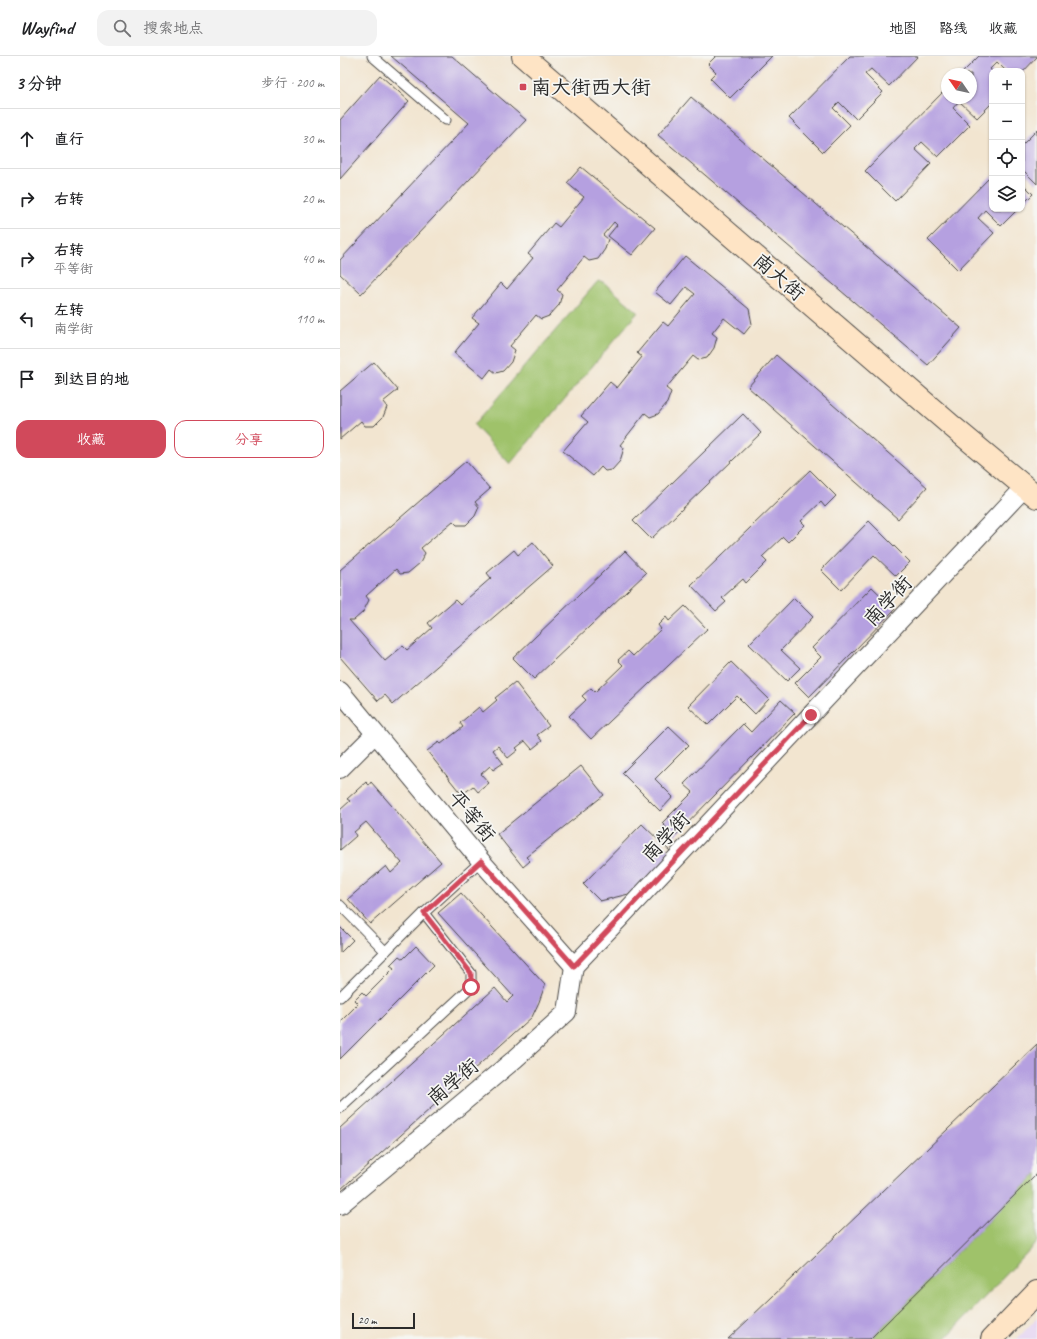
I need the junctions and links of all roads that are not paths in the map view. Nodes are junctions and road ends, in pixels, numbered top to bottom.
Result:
1 (372, 56) edge
2 (523, 56) edge
3 (446, 120) dead end
4 (1031, 492) edge
5 (340, 691) edge
6 (375, 734) junction
7 (340, 769) edge
8 (481, 861) junction
9 (340, 905) edge
10 (424, 913) junction
11 (385, 951) junction
12 (574, 966) junction
13 (340, 997) edge
14 (340, 1108) edge
15 (340, 1205) edge
16 (1037, 1292) edge
17 (992, 1339) edge

1 - 3 lane
2 - 4 street, 南大街
4 - 12 street, 南学街
5 - 6 street, 平等街
6 - 7 street
6 - 8 street, 平等街
8 - 10 lane
8 - 12 street, 平等街
9 - 11 lane
10 - 11 lane
10 - 14 lane
11 - 13 lane
12 - 15 street, 南学街
16 - 17 street

